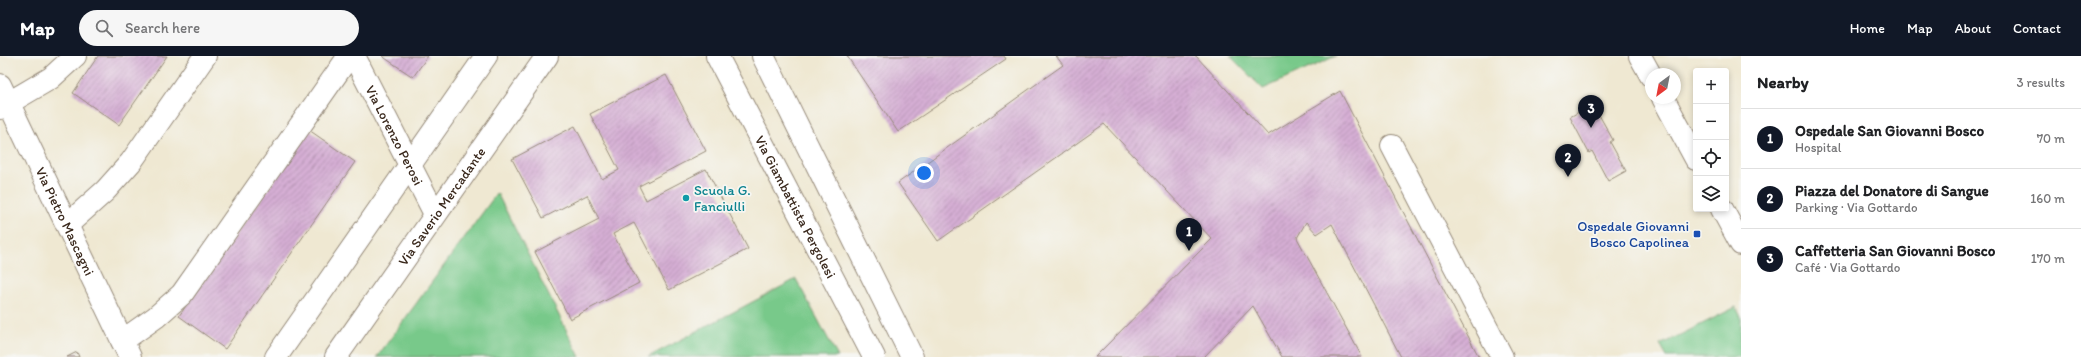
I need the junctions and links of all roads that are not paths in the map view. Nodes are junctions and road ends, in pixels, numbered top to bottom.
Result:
1 (75, 56) edge
2 (205, 56) edge
3 (349, 56) edge
4 (354, 56) edge
5 (486, 56) edge
6 (547, 56) edge
7 (717, 56) edge
8 (763, 56) edge
9 (1640, 56) edge
10 (1647, 68) edge
11 (3, 99) edge
12 (1666, 104) edge
13 (1392, 146) dead end
14 (1693, 154) edge
15 (411, 164) junction
16 (1724, 212) edge
17 (436, 214) junction
18 (67, 225) junction
19 (1741, 244) edge
20 (126, 349) edge
21 (276, 357) edge
22 (336, 357) edge
23 (874, 357) edge
24 (912, 357) edge
25 (1502, 357) edge

1 - 11 street
2 - 18 street
3 - 20 street
4 - 15 street, Via Lorenzo Perosi
5 - 15 street
6 - 17 street, Via Saverio Mercadante
7 - 23 street, Via Giambattista Pergolesi
8 - 24 street
9 - 10 street
11 - 18 street, Via Pietro Mascagni
12 - 14 street
13 - 25 street
15 - 17 street, Via Lorenzo Perosi
15 - 21 street
16 - 19 street
17 - 22 street, Via Saverio Mercadante
18 - 20 street, Via Pietro Mascagni

